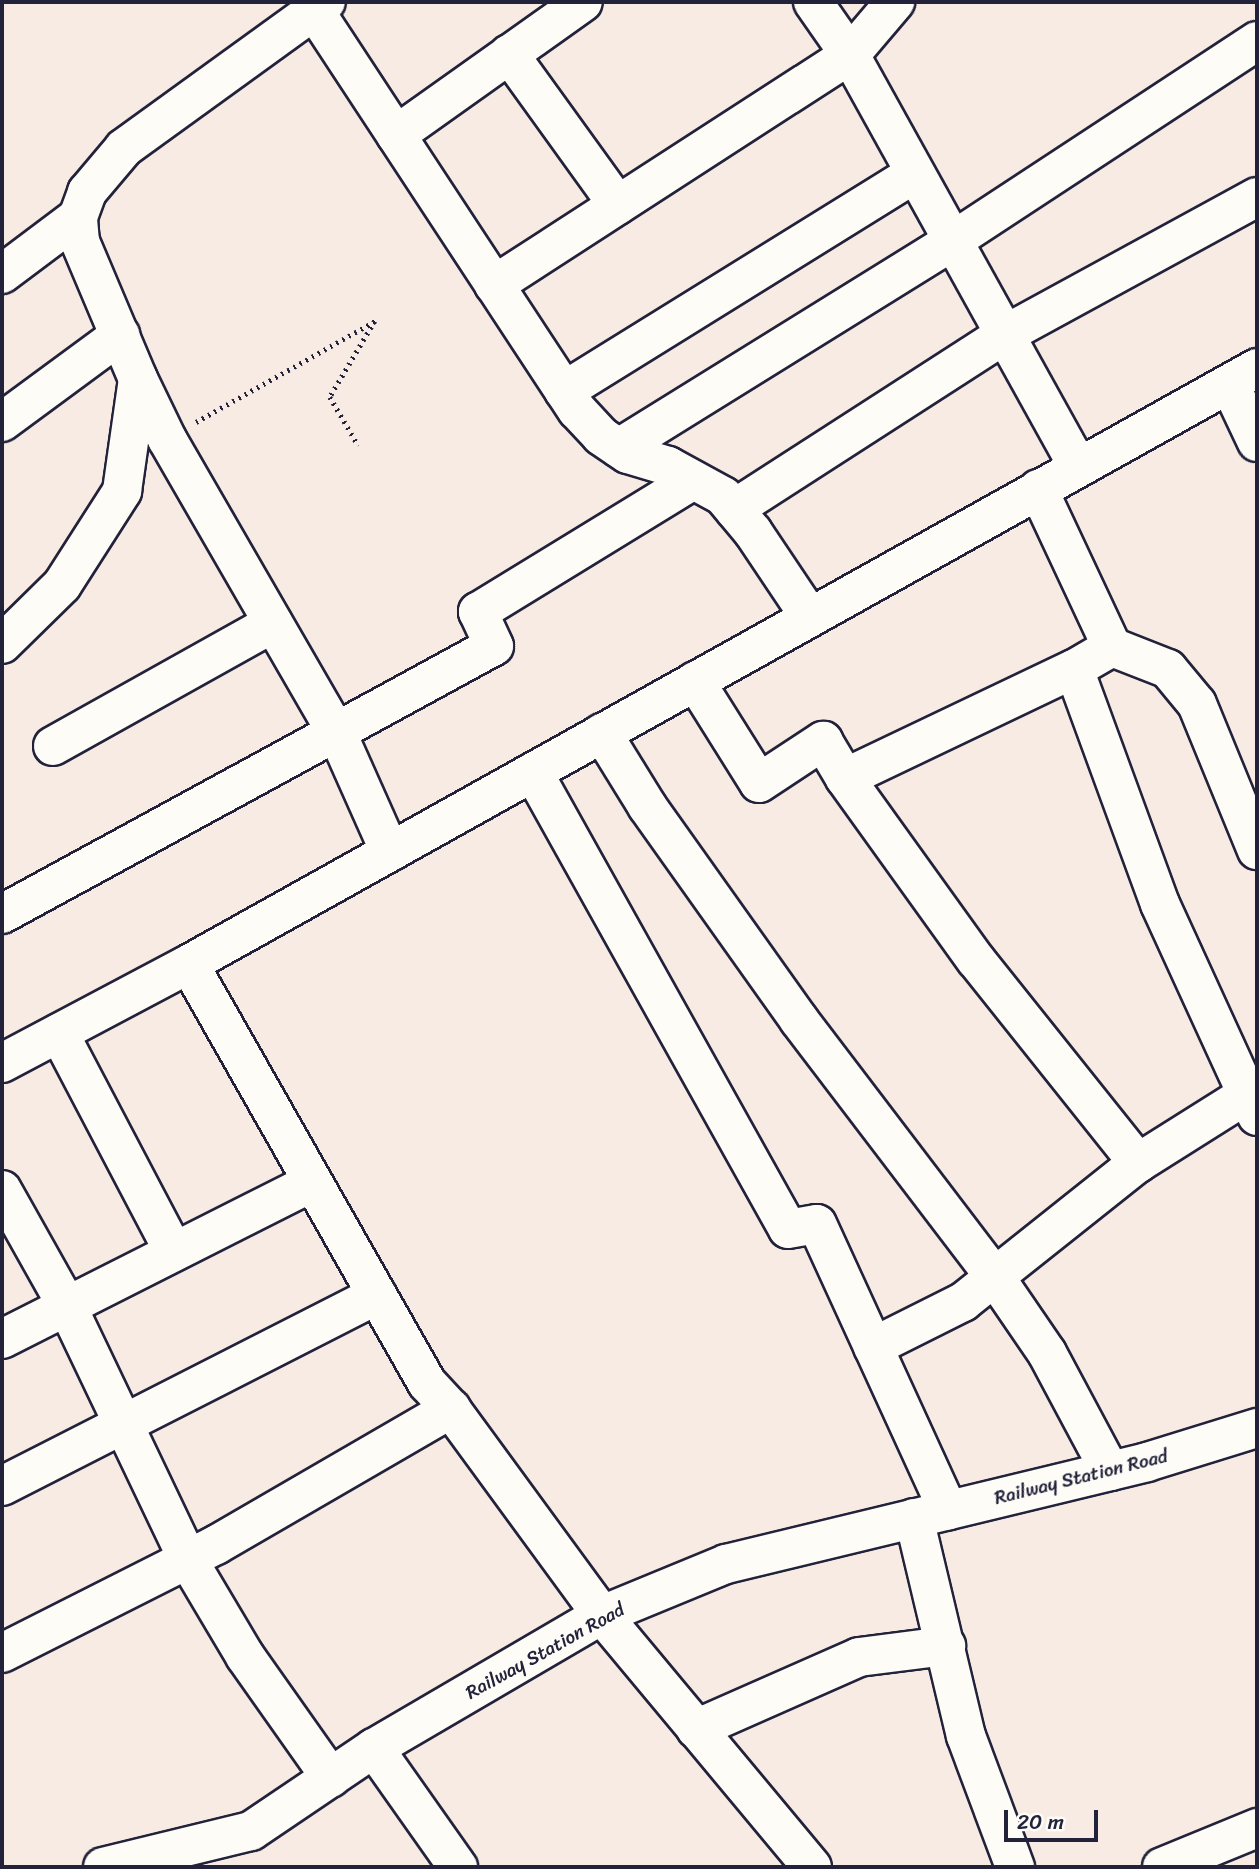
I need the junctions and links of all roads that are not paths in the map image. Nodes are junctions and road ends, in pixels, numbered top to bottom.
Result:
1 (583, 2) edge
2 (813, 2) edge
3 (895, 2) edge
4 (320, 6) edge
5 (1257, 41) edge
6 (509, 54) junction
7 (850, 55) junction
8 (396, 135) junction
9 (914, 174) junction
10 (1257, 197) edge
11 (618, 205) junction
12 (78, 216) junction
13 (951, 242) junction
14 (2, 274) edge
15 (494, 285) junction
16 (120, 335) junction
17 (1004, 335) junction
18 (1244, 376) edge
19 (138, 379) junction
20 (564, 391) junction
21 (2, 422) edge
22 (1257, 442) edge
23 (619, 448) junction
24 (1077, 465) junction
25 (694, 480) junction
26 (1038, 489) junction
27 (734, 509) junction
28 (810, 617) junction
29 (273, 623) junction
30 (2, 644) edge
31 (1112, 647) junction
32 (1074, 669) junction
33 (695, 681) junction
34 (337, 733) junction
35 (602, 733) junction
36 (53, 746) dead end
37 (533, 772) junction
38 (845, 778) junction
39 (1257, 850) edge
40 (390, 852) junction
41 (2, 914) edge
42 (189, 964) junction
43 (59, 1033) junction
44 (2, 1063) edge
45 (1254, 1100) edge
46 (1138, 1163) junction
47 (313, 1182) junction
48 (2, 1190) edge
49 (174, 1252) junction
50 (995, 1277) junction
51 (377, 1295) junction
52 (66, 1306) junction
53 (2, 1339) edge
54 (873, 1347) junction
55 (451, 1409) junction
56 (120, 1426) junction
57 (1257, 1428) edge
58 (1110, 1471) junction
59 (2, 1486) edge
60 (931, 1514) junction
61 (188, 1560) junction
62 (602, 1615) junction
63 (946, 1646) junction
64 (2, 1653) edge
65 (696, 1729) junction
66 (374, 1748) junction
67 (331, 1778) junction
68 (1257, 1828) edge
69 (103, 1867) edge
70 (458, 1867) edge
71 (812, 1867) edge
72 (1015, 1867) edge
73 (1162, 1867) edge

1 - 6 street
2 - 7 street
3 - 7 street
4 - 8 street
4 - 12 street
5 - 13 street
6 - 8 street
6 - 11 street
7 - 9 street
7 - 11 street
8 - 15 street
9 - 13 street
9 - 20 street
10 - 17 street
11 - 15 street
12 - 14 street
12 - 16 street
13 - 17 street
13 - 23 street
15 - 20 street
16 - 19 street
16 - 21 street
17 - 24 street
17 - 27 street
18 - 22 street
18 - 24 street
19 - 29 street
19 - 30 street
20 - 23 street
23 - 25 street
24 - 26 street
25 - 27 street
25 - 34 street
26 - 28 street
26 - 31 street
27 - 28 street
28 - 33 street
29 - 34 street
29 - 36 street
31 - 32 street
31 - 39 street
32 - 38 street
32 - 45 street
33 - 35 street
33 - 38 street
34 - 40 street
34 - 41 street
35 - 37 street
35 - 50 street
37 - 40 street
37 - 54 street
38 - 46 street
40 - 42 street
42 - 43 street
42 - 47 street
43 - 44 street
43 - 49 street
45 - 46 street
46 - 50 street
47 - 49 street
47 - 51 street
48 - 52 street
49 - 52 street
50 - 54 street
50 - 58 street
51 - 55 street
51 - 56 street
52 - 53 street
52 - 56 street
54 - 60 street
55 - 61 street
55 - 62 street
56 - 59 street
56 - 61 street
57 - 58 street, Railway Station Road
58 - 60 street, Railway Station Road
60 - 62 street, Railway Station Road
60 - 63 street
61 - 64 street
61 - 67 street
62 - 65 street
62 - 66 street, Railway Station Road
63 - 65 street
63 - 72 street
65 - 71 street
66 - 67 street, Railway Station Road
66 - 70 street
67 - 69 street, Railway Station Road
68 - 73 street

